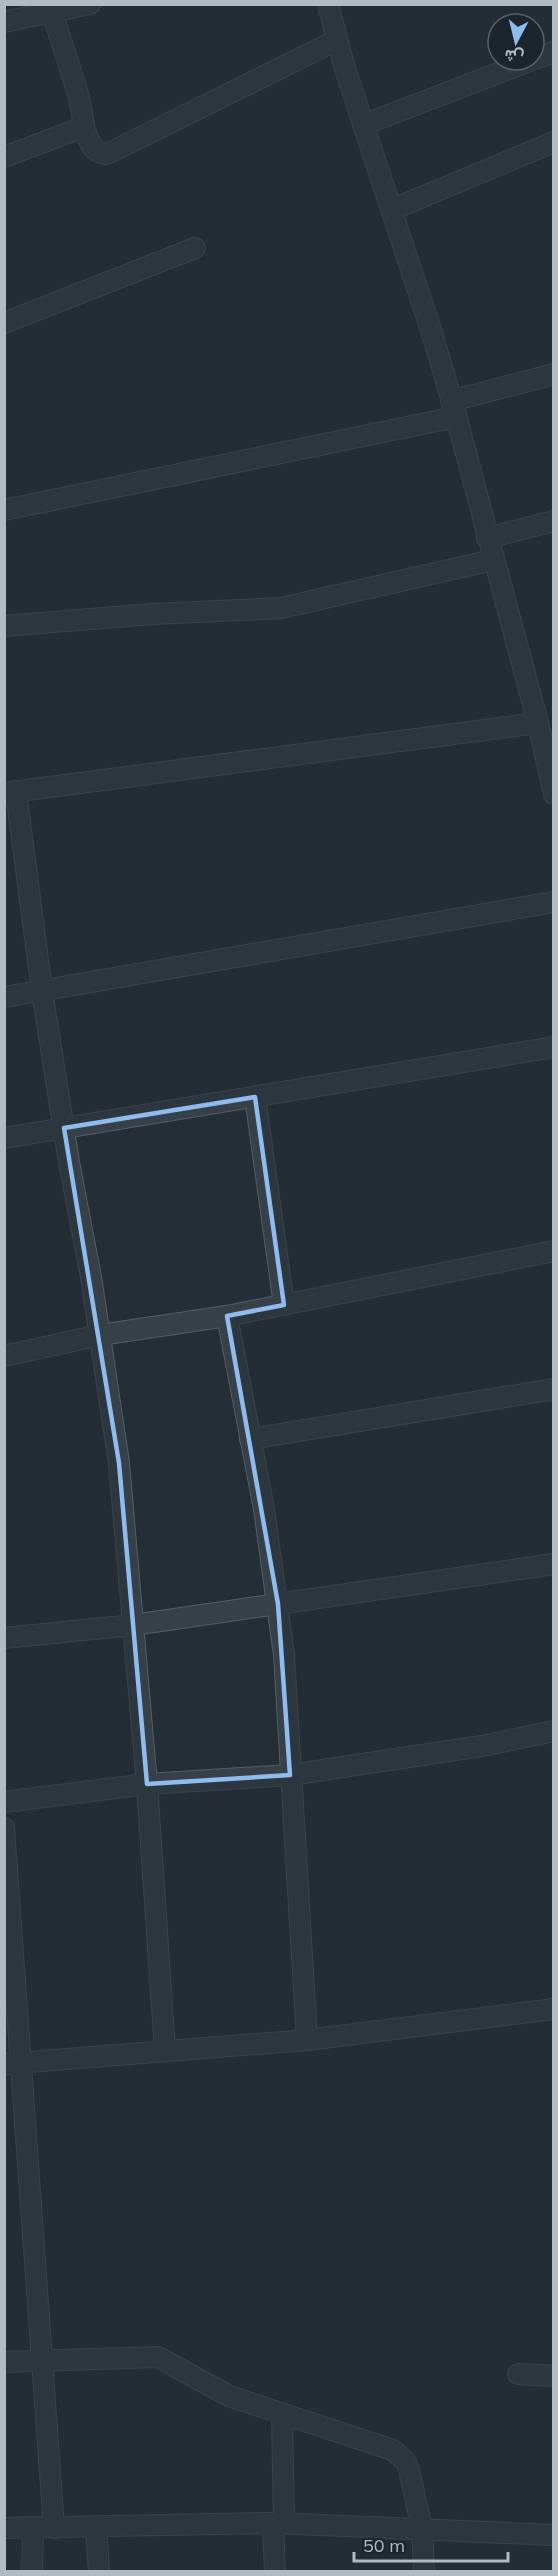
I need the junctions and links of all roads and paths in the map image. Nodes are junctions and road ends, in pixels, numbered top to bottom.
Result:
1 (90, 4) edge
2 (328, 4) edge
3 (52, 12) junction
4 (4, 22) edge
5 (337, 40) junction
6 (502, 72) edge
7 (363, 125) junction
8 (85, 131) junction
9 (554, 142) edge
10 (4, 157) edge
11 (391, 210) junction
12 (195, 248) dead end
13 (4, 323) edge
14 (554, 374) edge
15 (454, 409) junction
16 (4, 510) edge
17 (554, 521) edge
18 (487, 538) junction
19 (493, 560) junction
20 (4, 626) edge
21 (538, 723) junction
22 (10, 793) edge
23 (554, 794) edge
24 (554, 902) edge
25 (42, 991) junction
26 (4, 997) edge
27 (554, 1047) edge
28 (255, 1097) junction
29 (64, 1128) junction
30 (4, 1138) edge
31 (554, 1251) edge
32 (284, 1305) junction
33 (227, 1316) junction
34 (100, 1335) junction
35 (4, 1356) edge
36 (554, 1389) edge
37 (250, 1439) junction
38 (554, 1564) edge
39 (278, 1604) junction
40 (133, 1625) junction
41 (4, 1638) edge
42 (554, 1731) edge
43 (290, 1775) junction
44 (147, 1784) junction
45 (4, 1803) edge
46 (4, 1828) edge
47 (554, 2008) edge
48 (307, 2040) junction
49 (165, 2051) junction
50 (13, 2063) edge
51 (42, 2361) junction
52 (4, 2362) edge
53 (518, 2374) dead end
54 (554, 2376) edge
55 (282, 2414) junction
56 (278, 2523) junction
57 (4, 2528) edge
58 (54, 2528) junction
59 (96, 2528) junction
60 (33, 2529) junction
61 (422, 2529) junction
62 (554, 2535) edge
63 (32, 2571) edge
64 (99, 2571) edge
65 (274, 2571) edge
66 (424, 2571) edge

1 - 3 street
2 - 5 street
3 - 4 street
3 - 8 street
5 - 7 street
5 - 8 street
6 - 7 street
7 - 11 street
8 - 10 street
9 - 11 street
11 - 15 street
12 - 13 street
14 - 15 street
15 - 16 street
15 - 18 street
17 - 18 street
18 - 19 street
19 - 20 street
19 - 21 street
21 - 22 street
21 - 23 street
22 - 25 street
24 - 25 street
25 - 26 street
25 - 29 street
27 - 28 street
28 - 29 street
28 - 32 street
29 - 30 street
29 - 34 street
31 - 32 street
32 - 33 street
33 - 34 street
33 - 37 street
34 - 35 street
34 - 40 street
36 - 37 street
37 - 39 street
38 - 39 street
39 - 40 street
39 - 43 street
40 - 41 street
40 - 44 street
42 - 43 street
43 - 44 street
43 - 48 street
44 - 45 street
44 - 49 street
46 - 50 street
47 - 48 street
48 - 49 street
49 - 50 street
50 - 51 street
51 - 52 street
51 - 55 street
51 - 58 street
53 - 54 street
55 - 56 street
55 - 61 street
56 - 59 street
56 - 61 street
56 - 65 street
57 - 60 street
58 - 59 street
58 - 60 street
59 - 64 street
60 - 63 street
61 - 62 street
61 - 66 street

